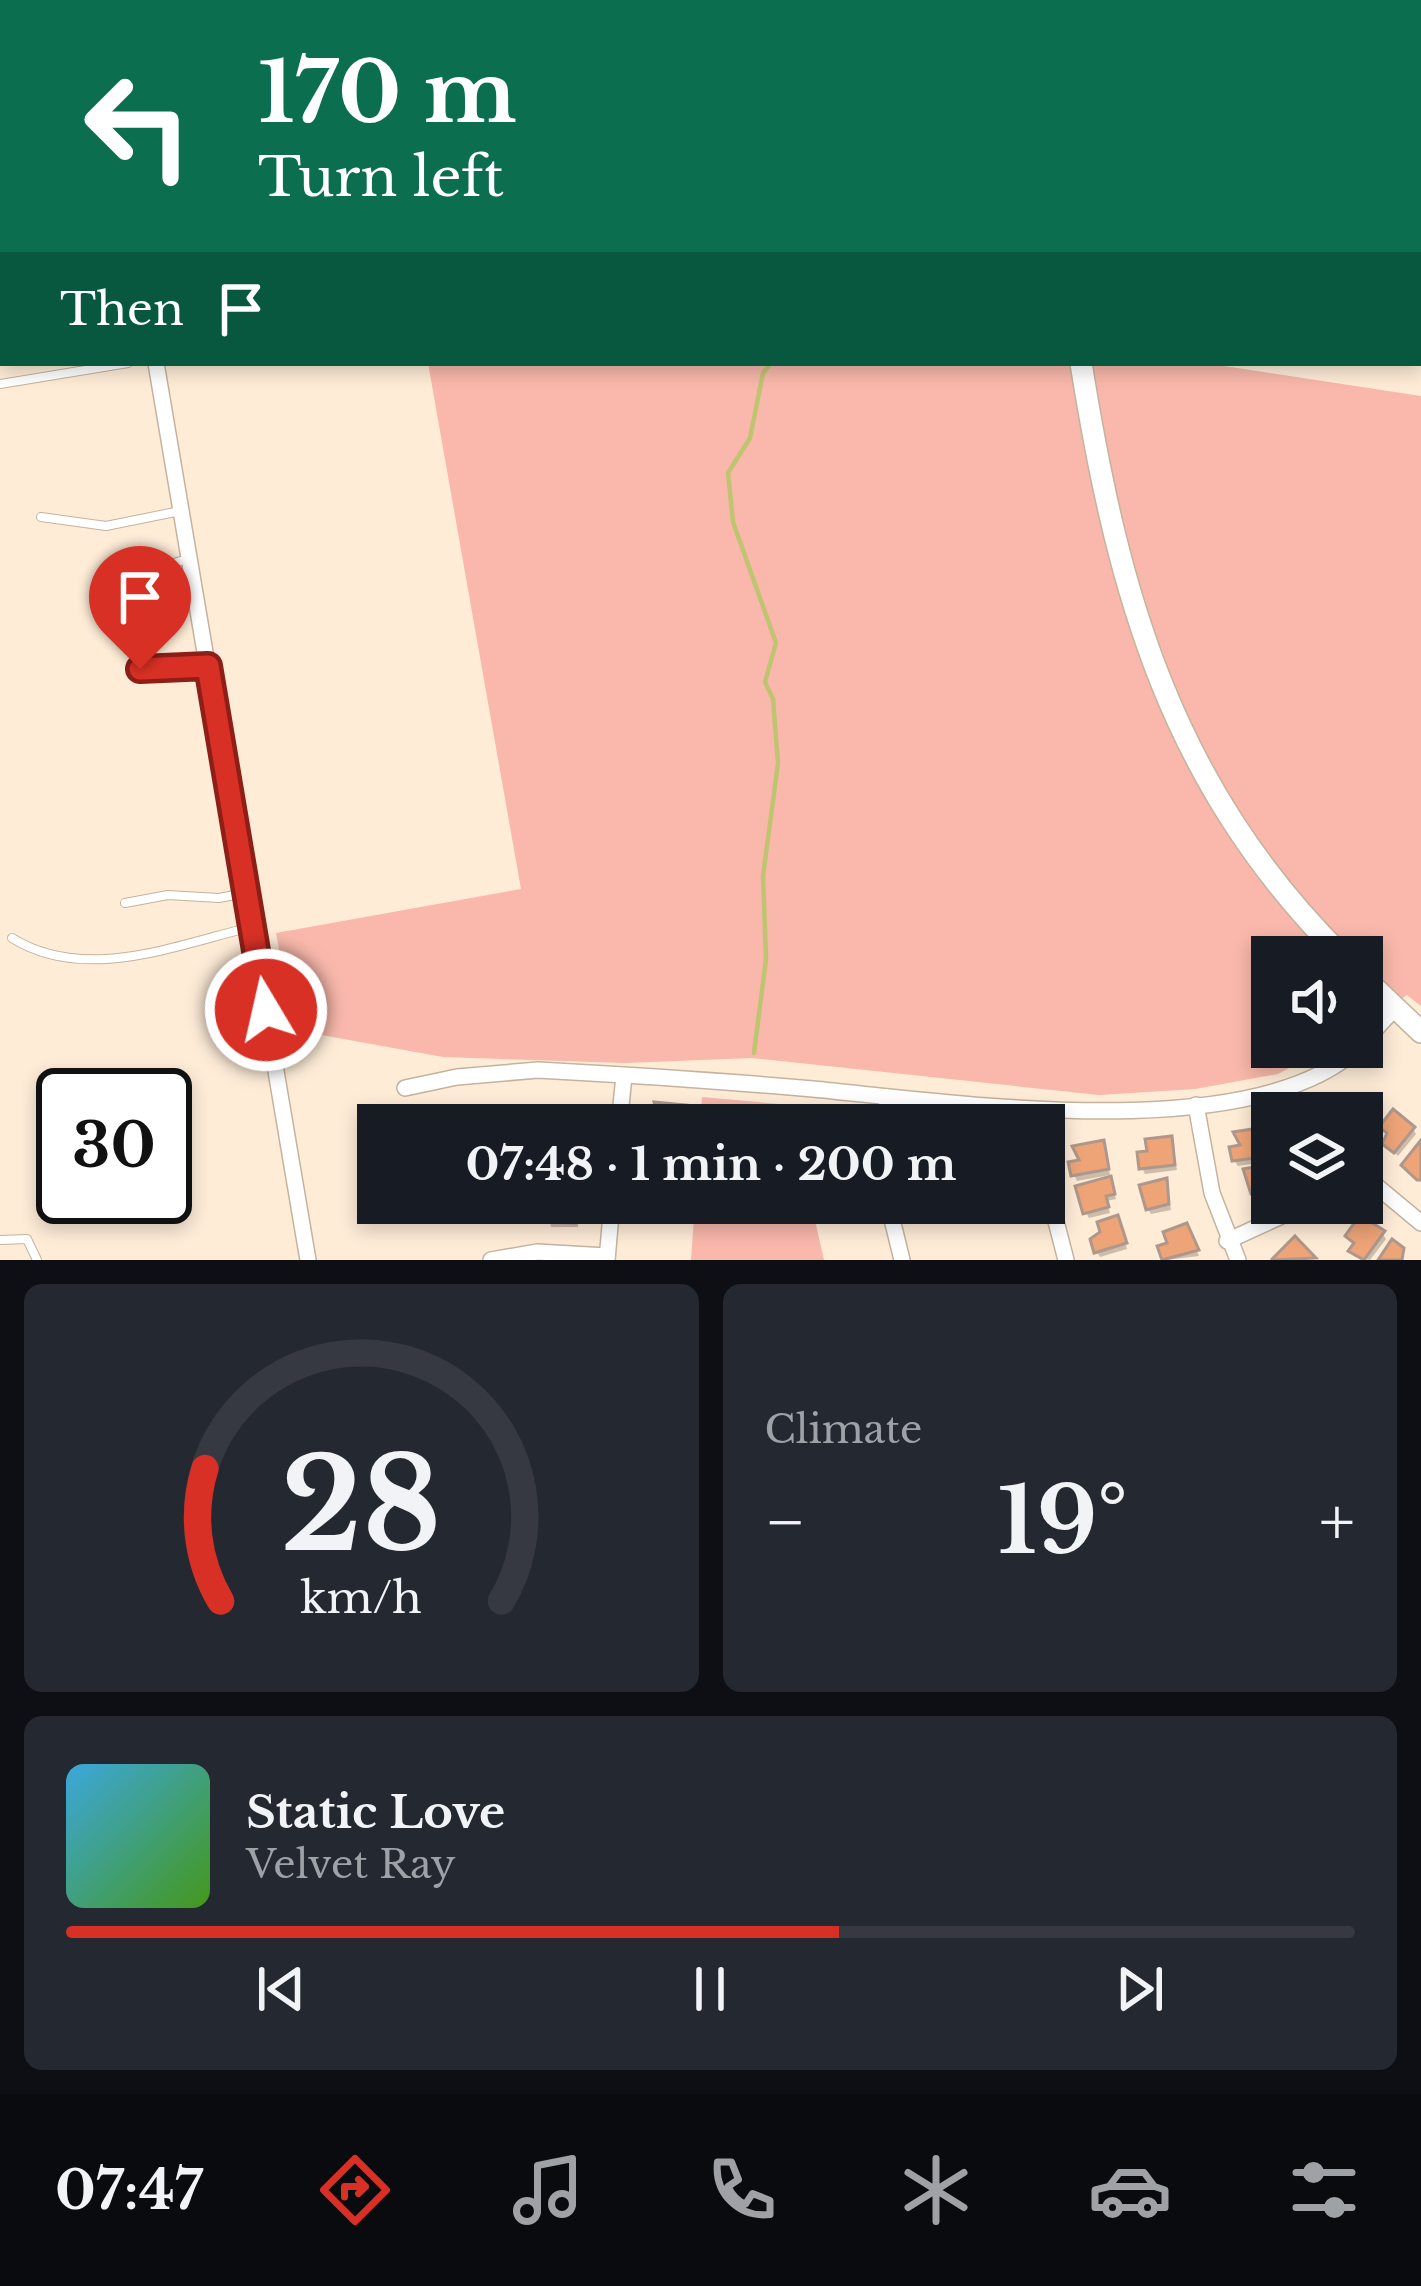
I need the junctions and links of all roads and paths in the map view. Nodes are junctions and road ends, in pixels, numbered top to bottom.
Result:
1 (110, 366) edge
2 (157, 366) edge
3 (1082, 366) edge
4 (0, 384) edge
5 (181, 510) junction
6 (40, 517) dead end
7 (189, 558) junction
8 (208, 666) junction
9 (246, 892) junction
10 (125, 903) dead end
11 (252, 926) junction
12 (1324, 936) edge
13 (12, 938) dead end
14 (1383, 998) edge
15 (1394, 1009) junction
16 (1383, 1021) edge
17 (1421, 1032) edge
18 (1331, 1068) edge
19 (624, 1076) junction
20 (405, 1088) dead end
21 (887, 1097) junction
22 (621, 1104) edge
23 (887, 1104) edge
24 (941, 1104) edge
25 (1196, 1105) junction
26 (1065, 1115) edge
27 (1383, 1191) edge
28 (1421, 1223) edge
29 (610, 1224) edge
30 (893, 1224) edge
31 (1057, 1224) edge
32 (1264, 1224) edge
33 (0, 1240) edge
34 (1227, 1241) junction
35 (607, 1258) edge
36 (37, 1260) edge
37 (308, 1260) edge
38 (491, 1260) edge
39 (902, 1260) edge
40 (1066, 1260) edge
41 (1238, 1260) edge

1 - 4 lane
2 - 5 street
3 - 12 street
5 - 6 lane
5 - 7 street
7 - 8 street
7 - 8 lane
8 - 9 street
9 - 10 lane
9 - 11 street
11 - 13 lane
11 - 37 street
14 - 15 street
15 - 16 street
15 - 17 street
18 - 25 street
19 - 20 street
19 - 21 street
19 - 22 street
21 - 23 street
21 - 24 street
25 - 26 street
25 - 34 street
27 - 28 street
29 - 35 street
30 - 39 street
31 - 40 street
32 - 34 street
33 - 36 lane
34 - 41 street
35 - 38 street

